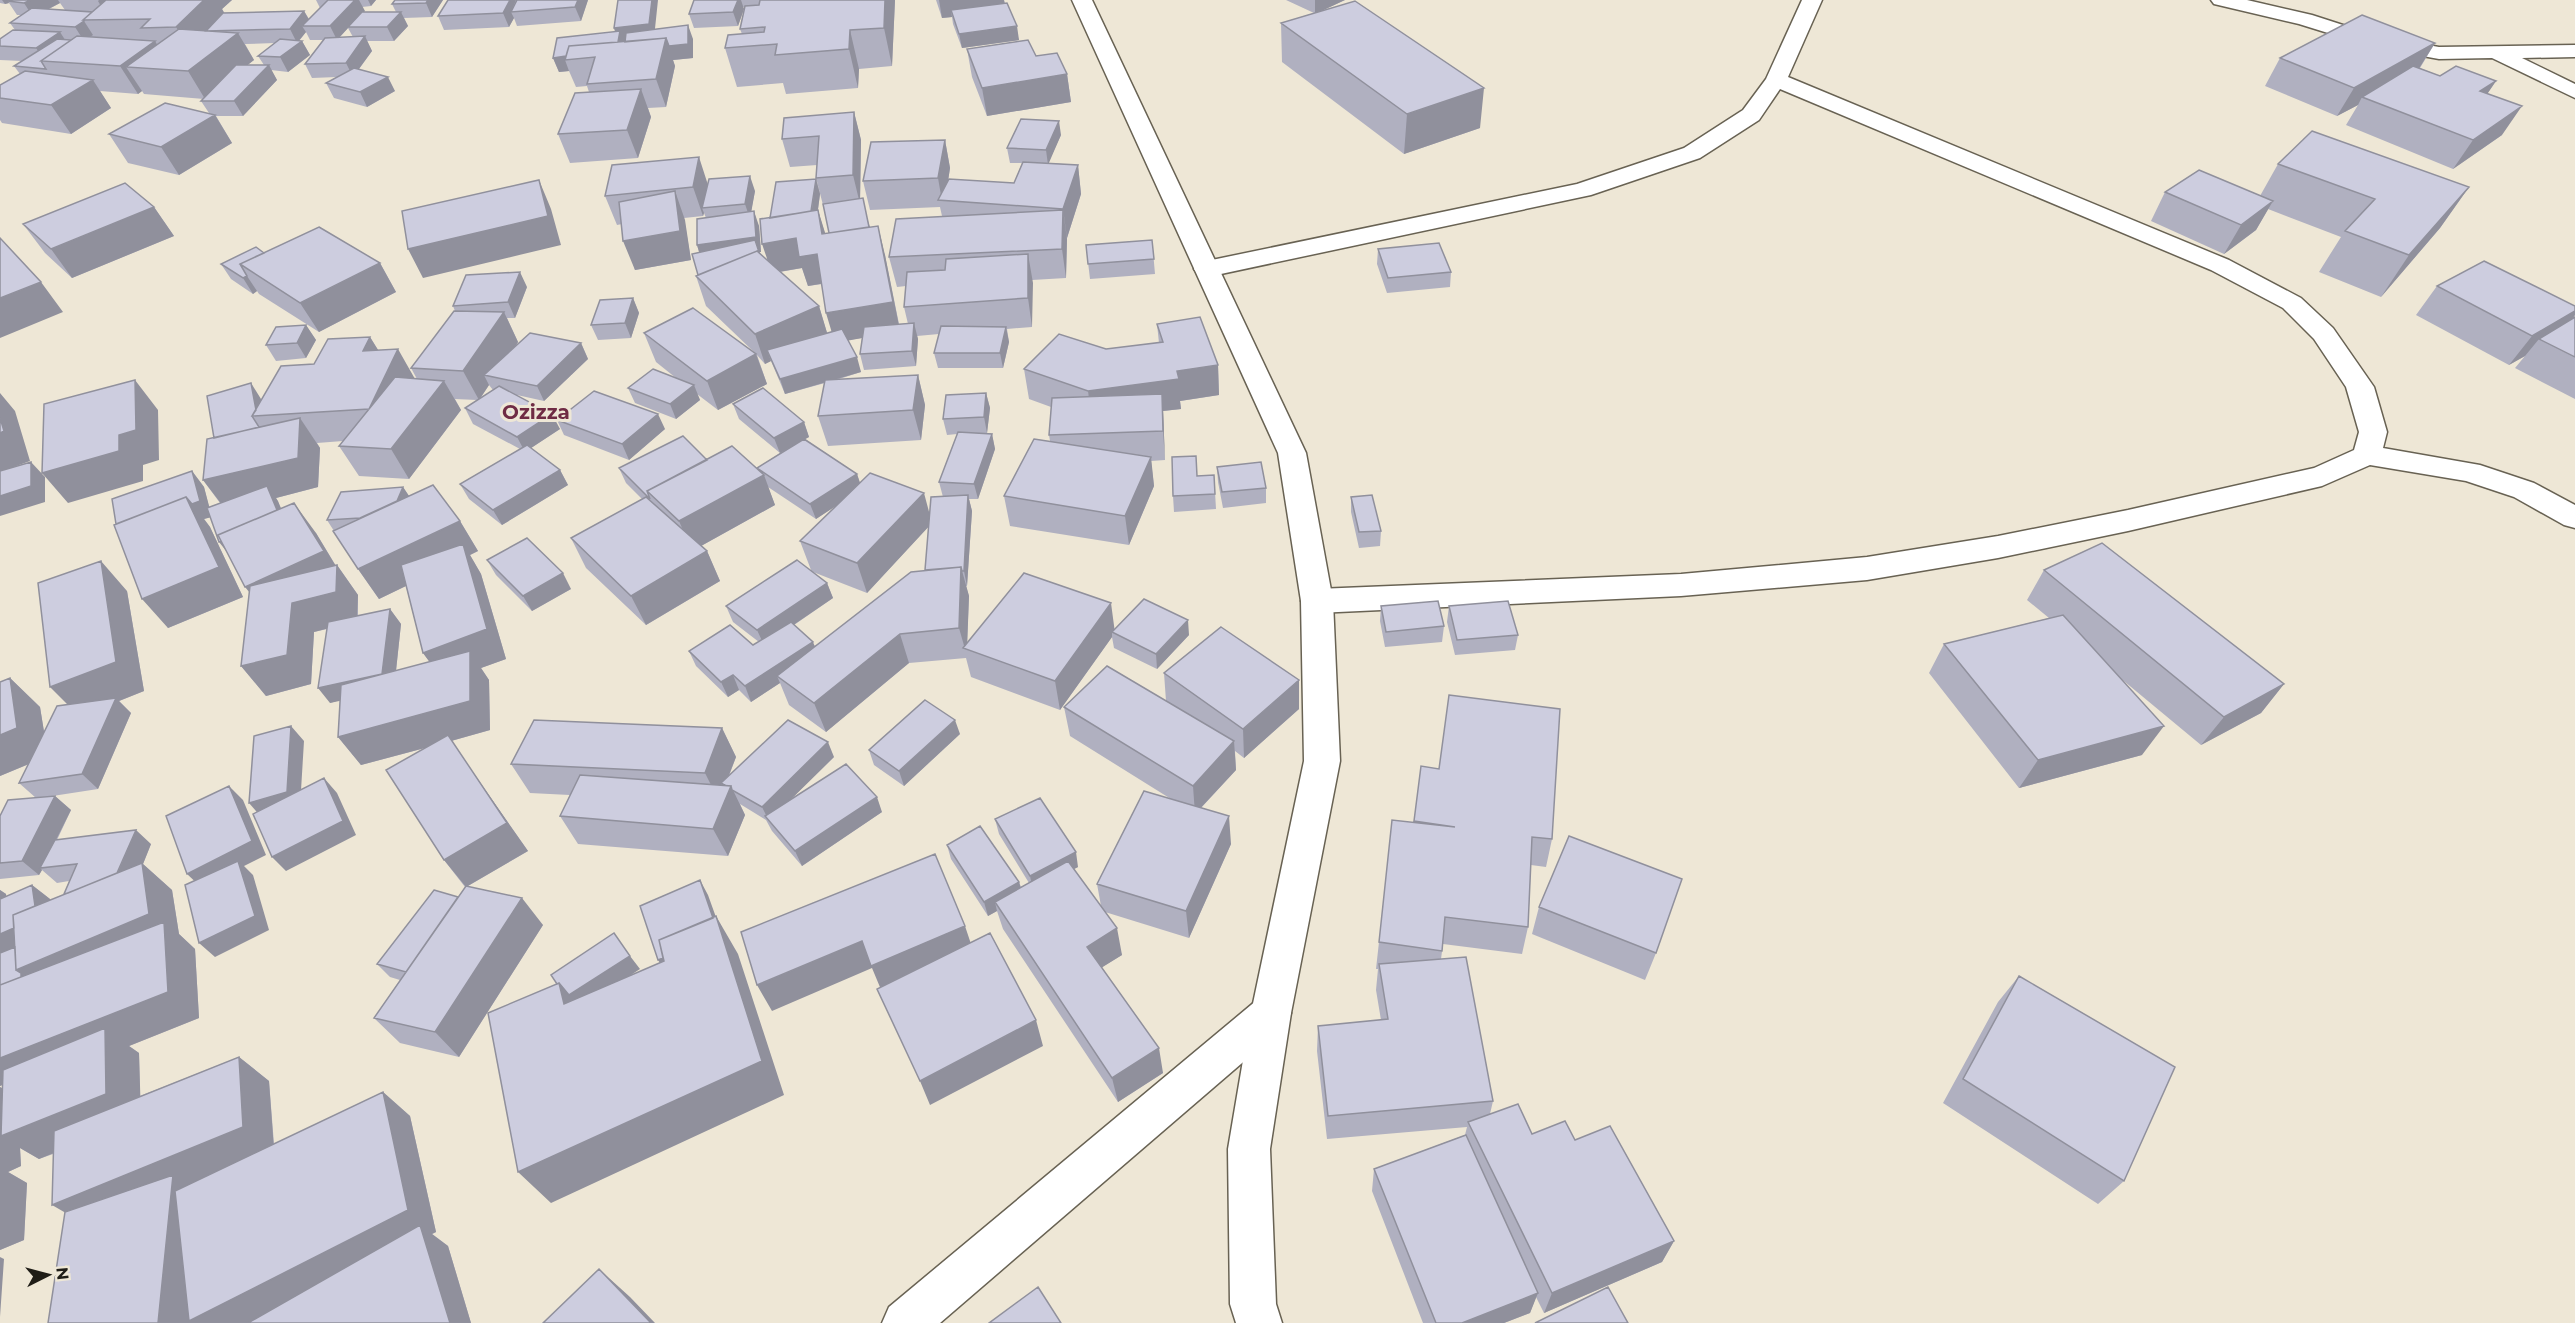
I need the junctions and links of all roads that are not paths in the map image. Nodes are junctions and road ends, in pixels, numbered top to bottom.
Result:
1 (1082, 0) edge
2 (1812, 0) edge
3 (2221, 0) edge
4 (2575, 51) edge
5 (2497, 54) junction
6 (1776, 80) junction
7 (2575, 92) edge
8 (1207, 269) junction
9 (2367, 455) junction
10 (2575, 518) edge
11 (1317, 601) junction
12 (1271, 1014) junction
13 (905, 1323) edge
14 (1259, 1323) edge

1 - 8 street
2 - 6 street
3 - 5 street
4 - 5 street
5 - 7 street
6 - 8 street
6 - 9 street
8 - 11 street
9 - 10 street
9 - 11 street
11 - 12 street
12 - 13 street
12 - 14 street

